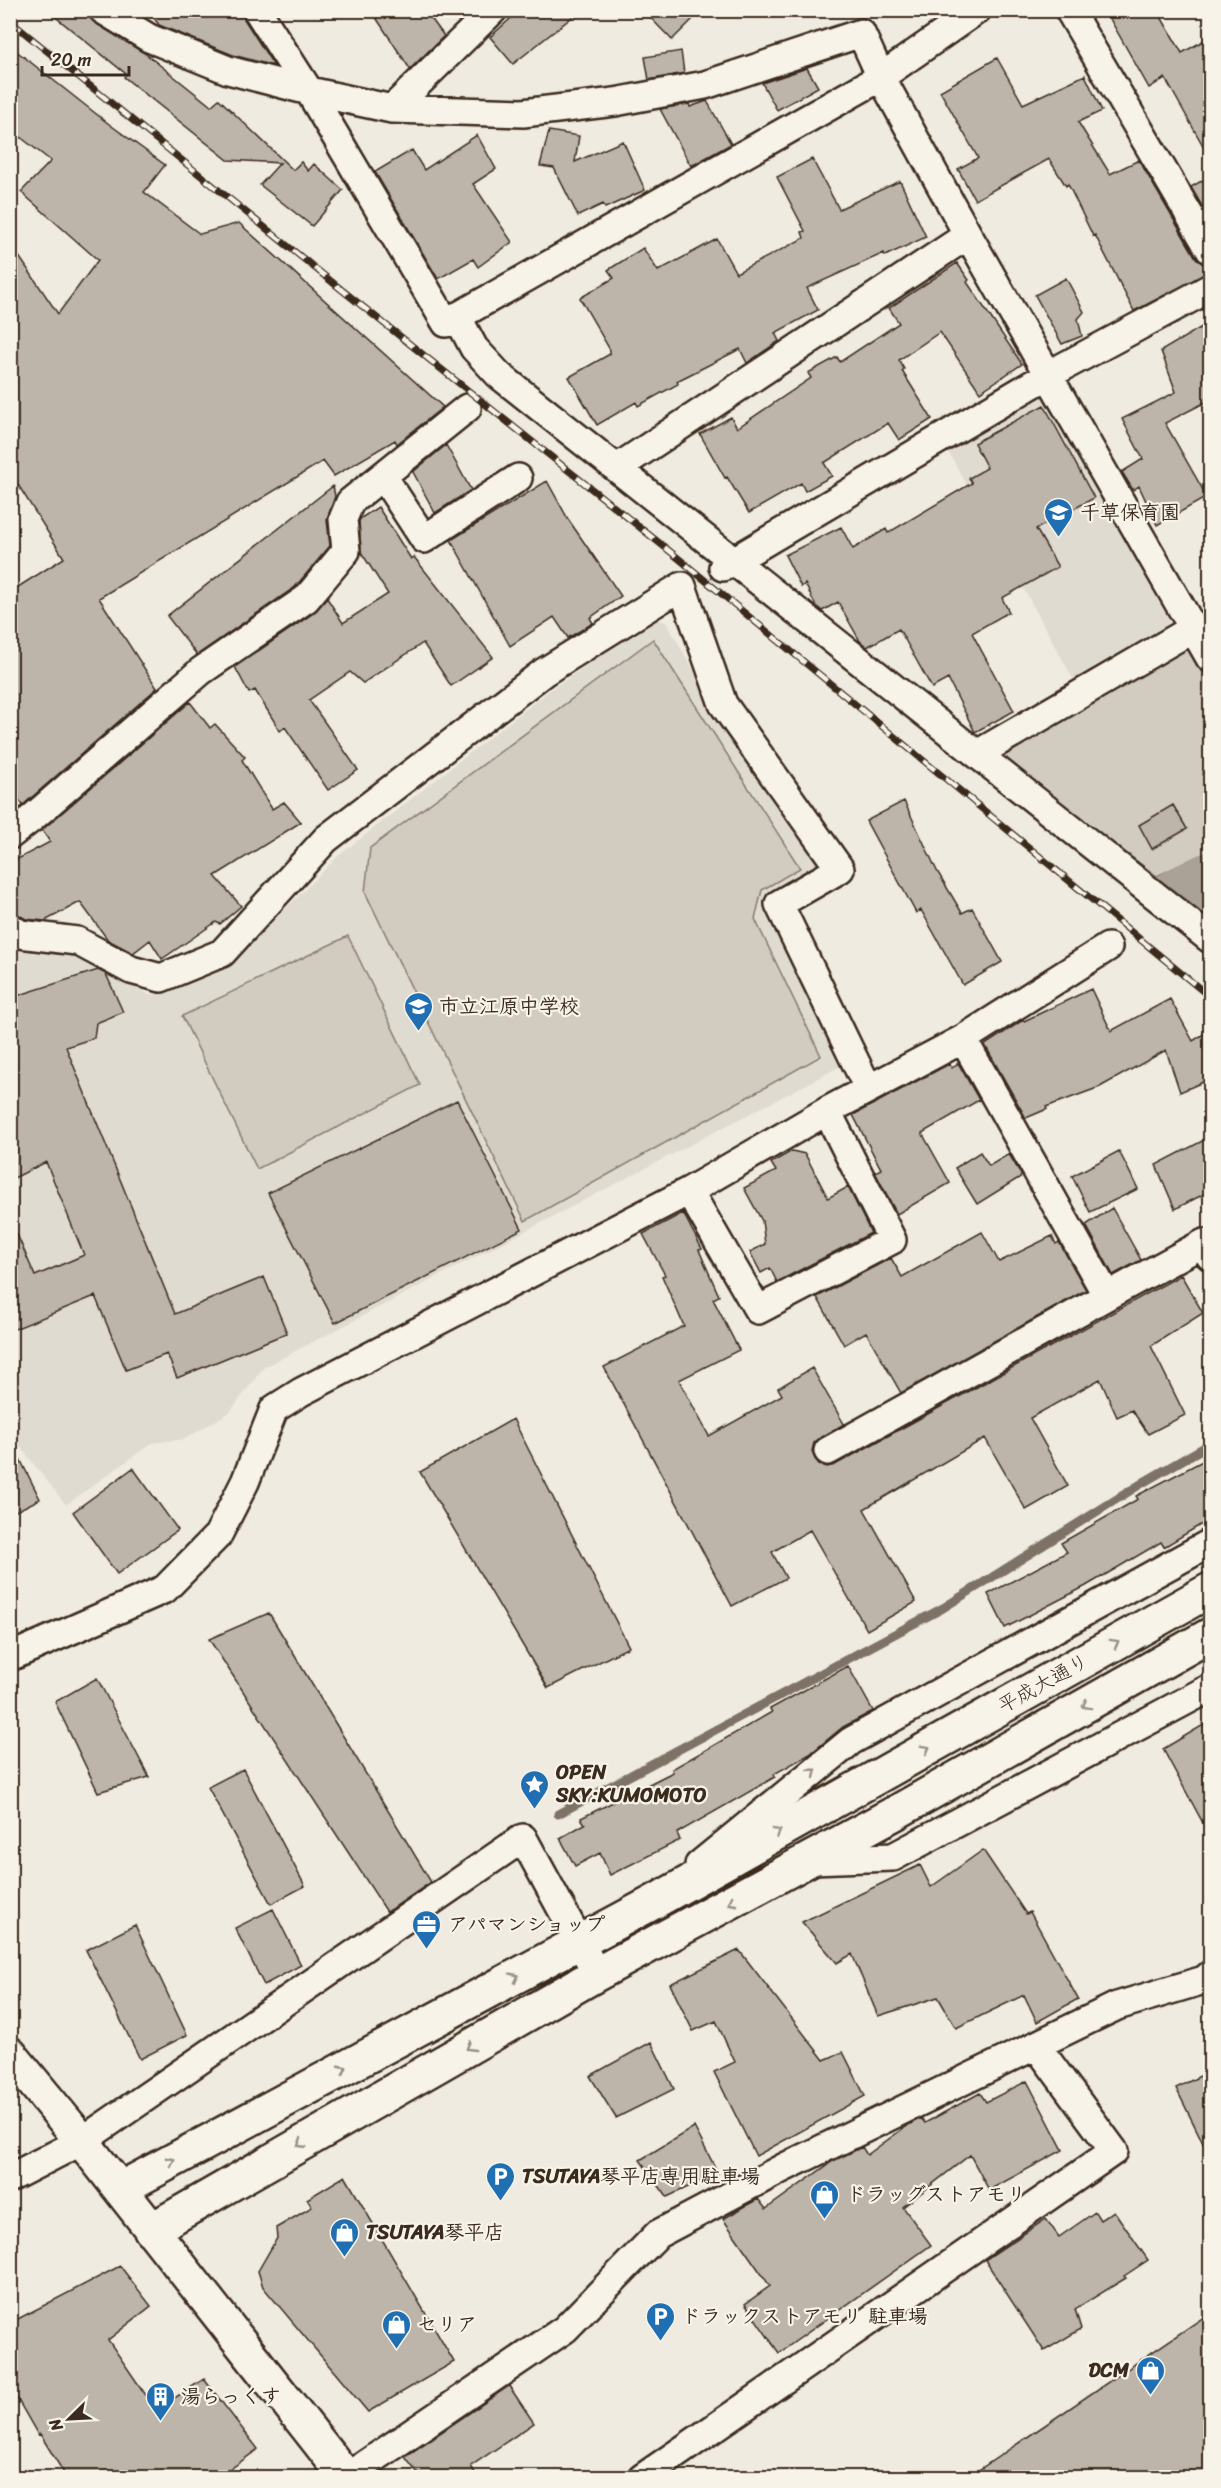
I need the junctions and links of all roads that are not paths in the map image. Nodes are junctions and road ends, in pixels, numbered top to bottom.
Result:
1 (103, 10) edge
2 (257, 10) edge
3 (493, 10) edge
4 (976, 10) edge
5 (1069, 10) edge
6 (881, 77) junction
7 (309, 91) junction
8 (392, 109) junction
9 (968, 234) junction
10 (1210, 250) edge
11 (1210, 288) edge
12 (457, 316) junction
13 (1048, 375) junction
14 (467, 408) dead end
15 (617, 468) junction
16 (383, 476) junction
17 (518, 478) dead end
18 (728, 564) junction
19 (1194, 628) junction
20 (1210, 658) edge
21 (979, 753) junction
22 (10, 835) edge
23 (10, 927) edge
24 (1210, 939) edge
25 (1108, 947) dead end
26 (963, 1039) junction
27 (868, 1088) junction
28 (827, 1110) junction
29 (689, 1191) junction
30 (1210, 1256) edge
31 (1107, 1296) junction
32 (828, 1451) dead end
33 (1210, 1543) edge
34 (1210, 1590) edge
35 (1210, 1635) edge
36 (10, 1657) edge
37 (1210, 1688) edge
38 (811, 1860) junction
39 (654, 1902) junction
40 (579, 1942) junction
41 (597, 1974) junction
42 (1208, 1983) edge
43 (1036, 2045) junction
44 (10, 2054) edge
45 (82, 2141) junction
46 (10, 2178) edge
47 (120, 2189) junction
48 (151, 2230) junction
49 (347, 2477) edge
50 (642, 2478) edge

1 - 7 street
2 - 7 street
3 - 8 street
4 - 6 street
5 - 10 street
6 - 8 street
6 - 9 street
6 - 12 street
7 - 8 street
7 - 12 street
9 - 13 street
9 - 15 street
11 - 13 street
12 - 15 street
13 - 18 street
13 - 19 street
14 - 16 street
15 - 18 street
16 - 17 street
16 - 22 street
18 - 21 street
19 - 20 street
19 - 21 street
21 - 24 street
23 - 27 street
25 - 26 street
26 - 27 street
26 - 31 street
27 - 28 street
28 - 29 street
28 - 29 street
29 - 36 street
30 - 31 street
31 - 32 street
39 -> 33 street
39 -> 34 street, 平成大通り
35 -> 38 street, 平成大通り
37 - 38 street
38 -> 41 street, 平成大通り
39 - 40 street, 平成大通り
40 - 41 street
40 - 45 street
47 -> 40 street, 平成大通り
41 -> 48 street, 平成大通り
42 - 43 street
43 - 49 street
43 - 50 street
44 - 45 street
45 - 46 street
45 - 47 street
47 - 48 street
48 - 49 street

